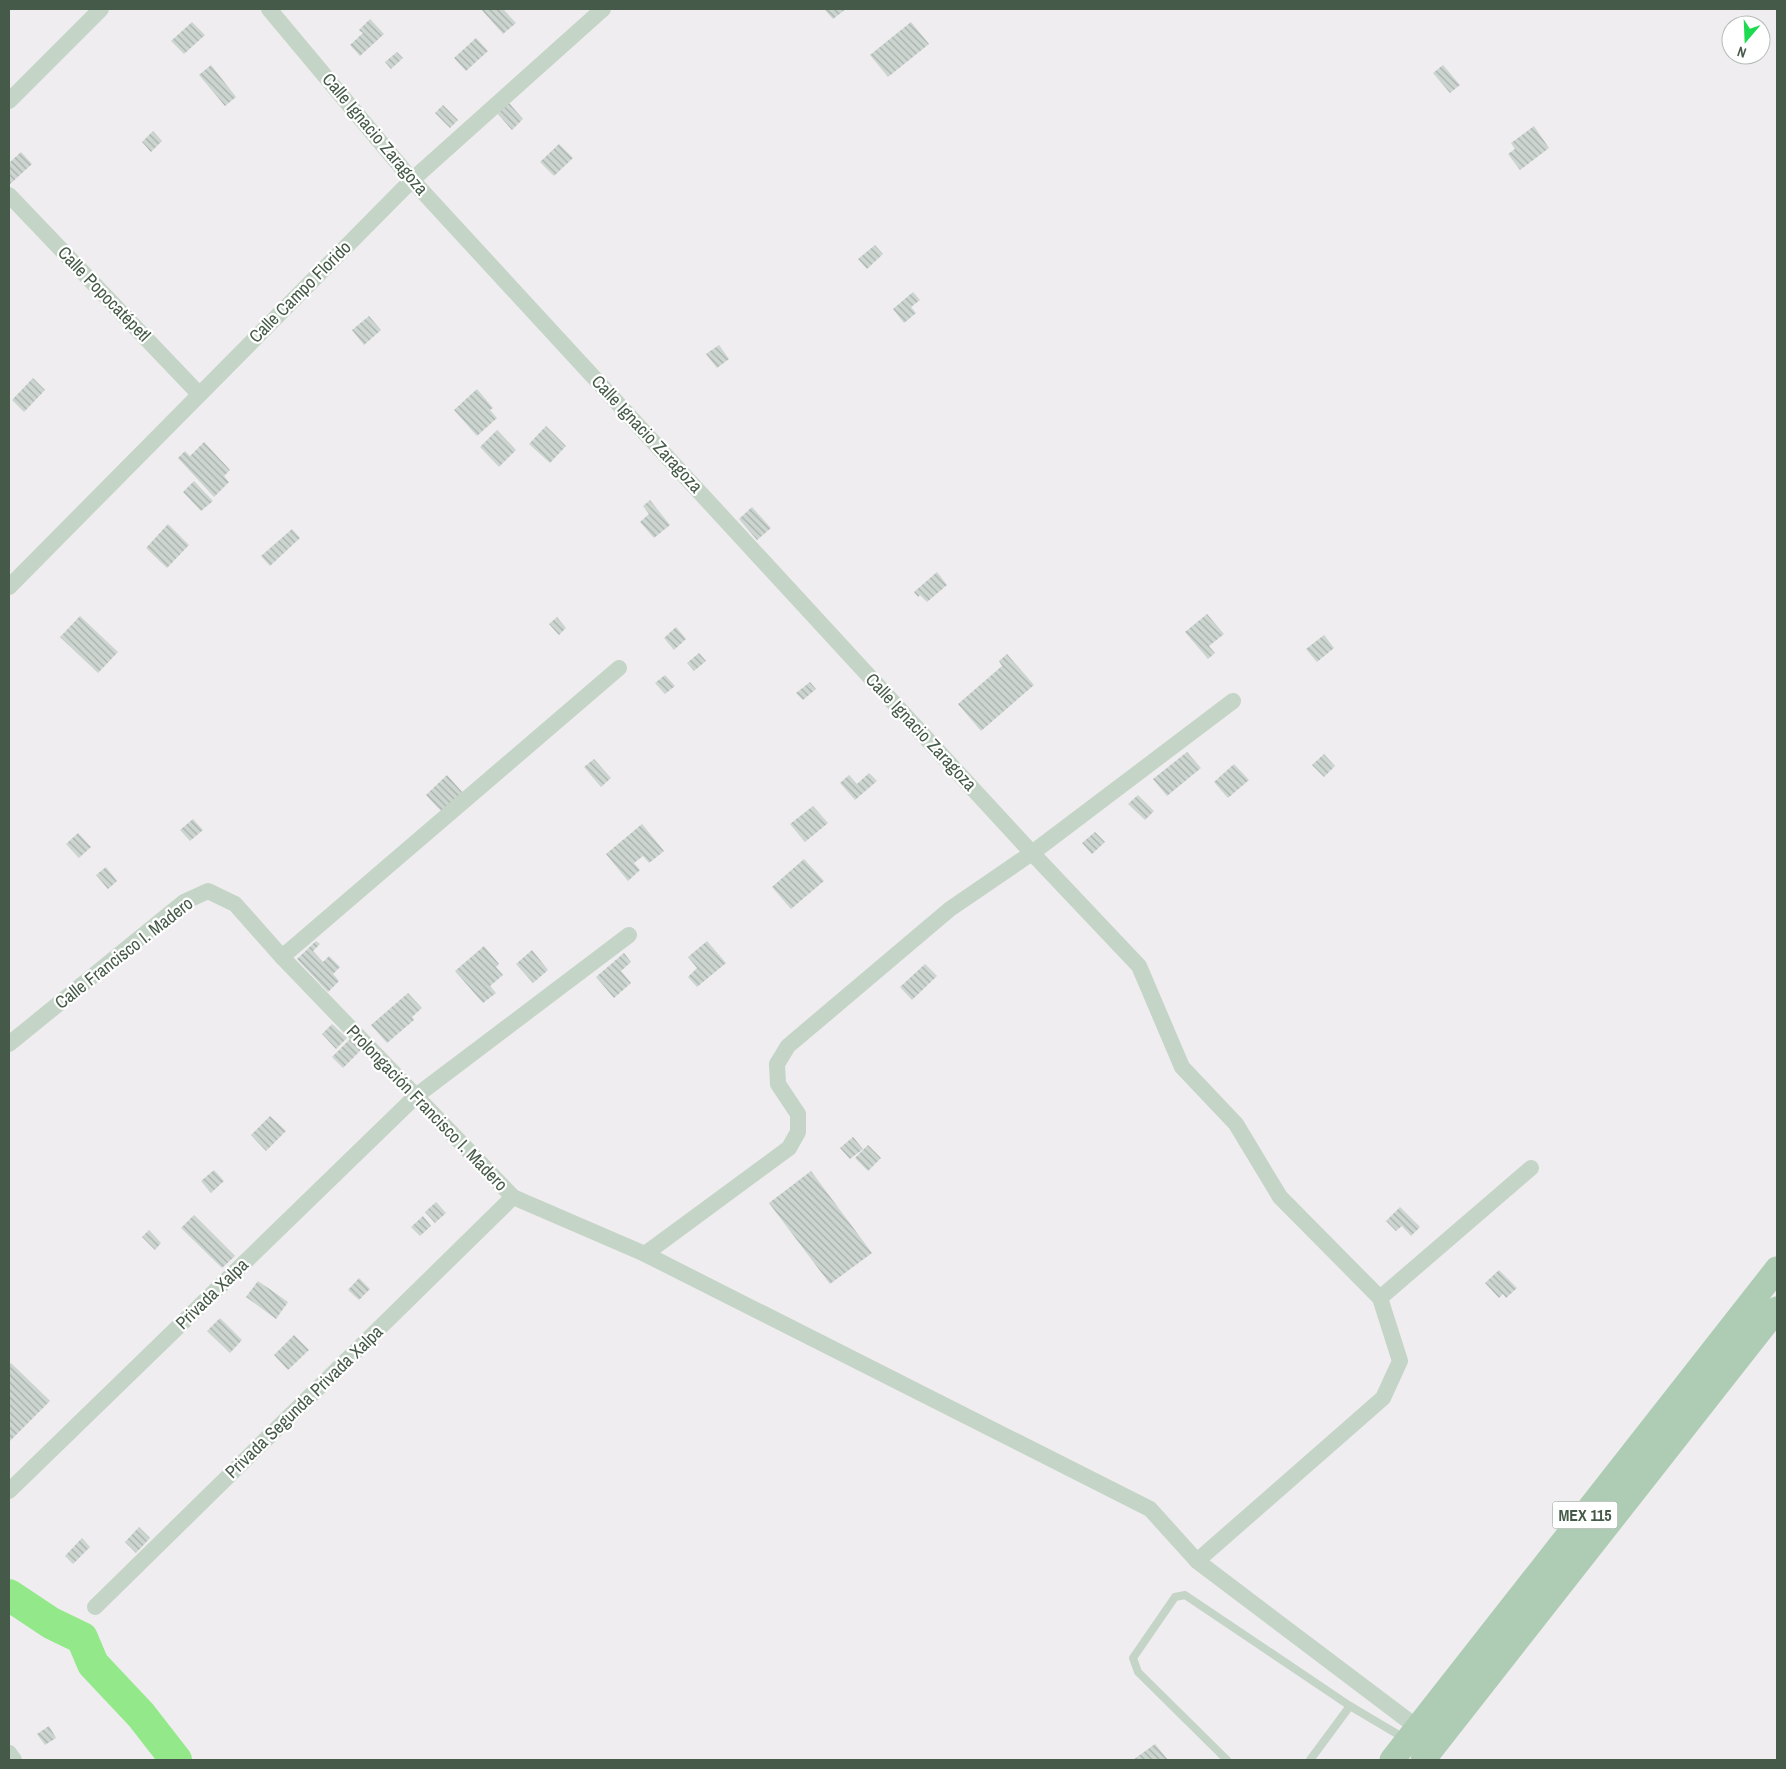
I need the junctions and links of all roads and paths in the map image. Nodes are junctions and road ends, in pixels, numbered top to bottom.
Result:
1 (101, 9) edge
2 (269, 9) edge
3 (603, 9) edge
4 (9, 101) edge
5 (412, 180) junction
6 (9, 195) edge
7 (199, 394) junction
8 (9, 587) edge
9 (619, 668) dead end
10 (1233, 701) dead end
11 (1032, 852) junction
12 (629, 935) dead end
13 (282, 957) junction
14 (9, 1044) edge
15 (416, 1096) junction
16 (1531, 1168) dead end
17 (512, 1197) junction
18 (645, 1254) junction
19 (1777, 1269) edge
20 (1380, 1298) junction
21 (1777, 1309) edge
22 (9, 1491) edge
23 (1197, 1561) junction
24 (95, 1607) dead end
25 (1350, 1706) junction
26 (1413, 1734) junction
27 (9, 1753) edge
28 (14, 1760) edge
29 (1227, 1760) edge
30 (1310, 1760) edge
31 (1392, 1760) edge
32 (1423, 1760) edge

1 - 4 street
2 - 5 street, Calle Ignacio Zaragoza
3 - 5 street, Calle Campo Florido
5 - 7 street, Calle Campo Florido
5 - 11 street, Calle Ignacio Zaragoza
6 - 7 street, Calle Popocatépetl
7 - 8 street, Calle Campo Florido
9 - 13 street
10 - 11 street
11 - 18 street
11 - 20 street, Calle Ignacio Zaragoza
12 - 15 street, Privada Xalpa
13 - 14 street, Calle Francisco I. Madero
13 - 15 street, Prolongación Francisco I. Madero
15 - 17 street, Prolongación Francisco I. Madero
15 - 22 street, Privada Xalpa
16 - 20 street
17 - 18 street, Prolongación Francisco I. Madero
17 - 24 street, Privada Segunda Privada Xalpa
18 - 23 street, Prolongación Francisco I. Madero
19 - 26 main road, MEX 115
20 - 23 street
21 - 32 main road, MEX 115
23 - 26 street, Prolongación Francisco I. Madero
25 - 26 lane
25 - 29 lane
25 - 30 lane
26 - 31 main road, MEX 115
27 - 28 street

